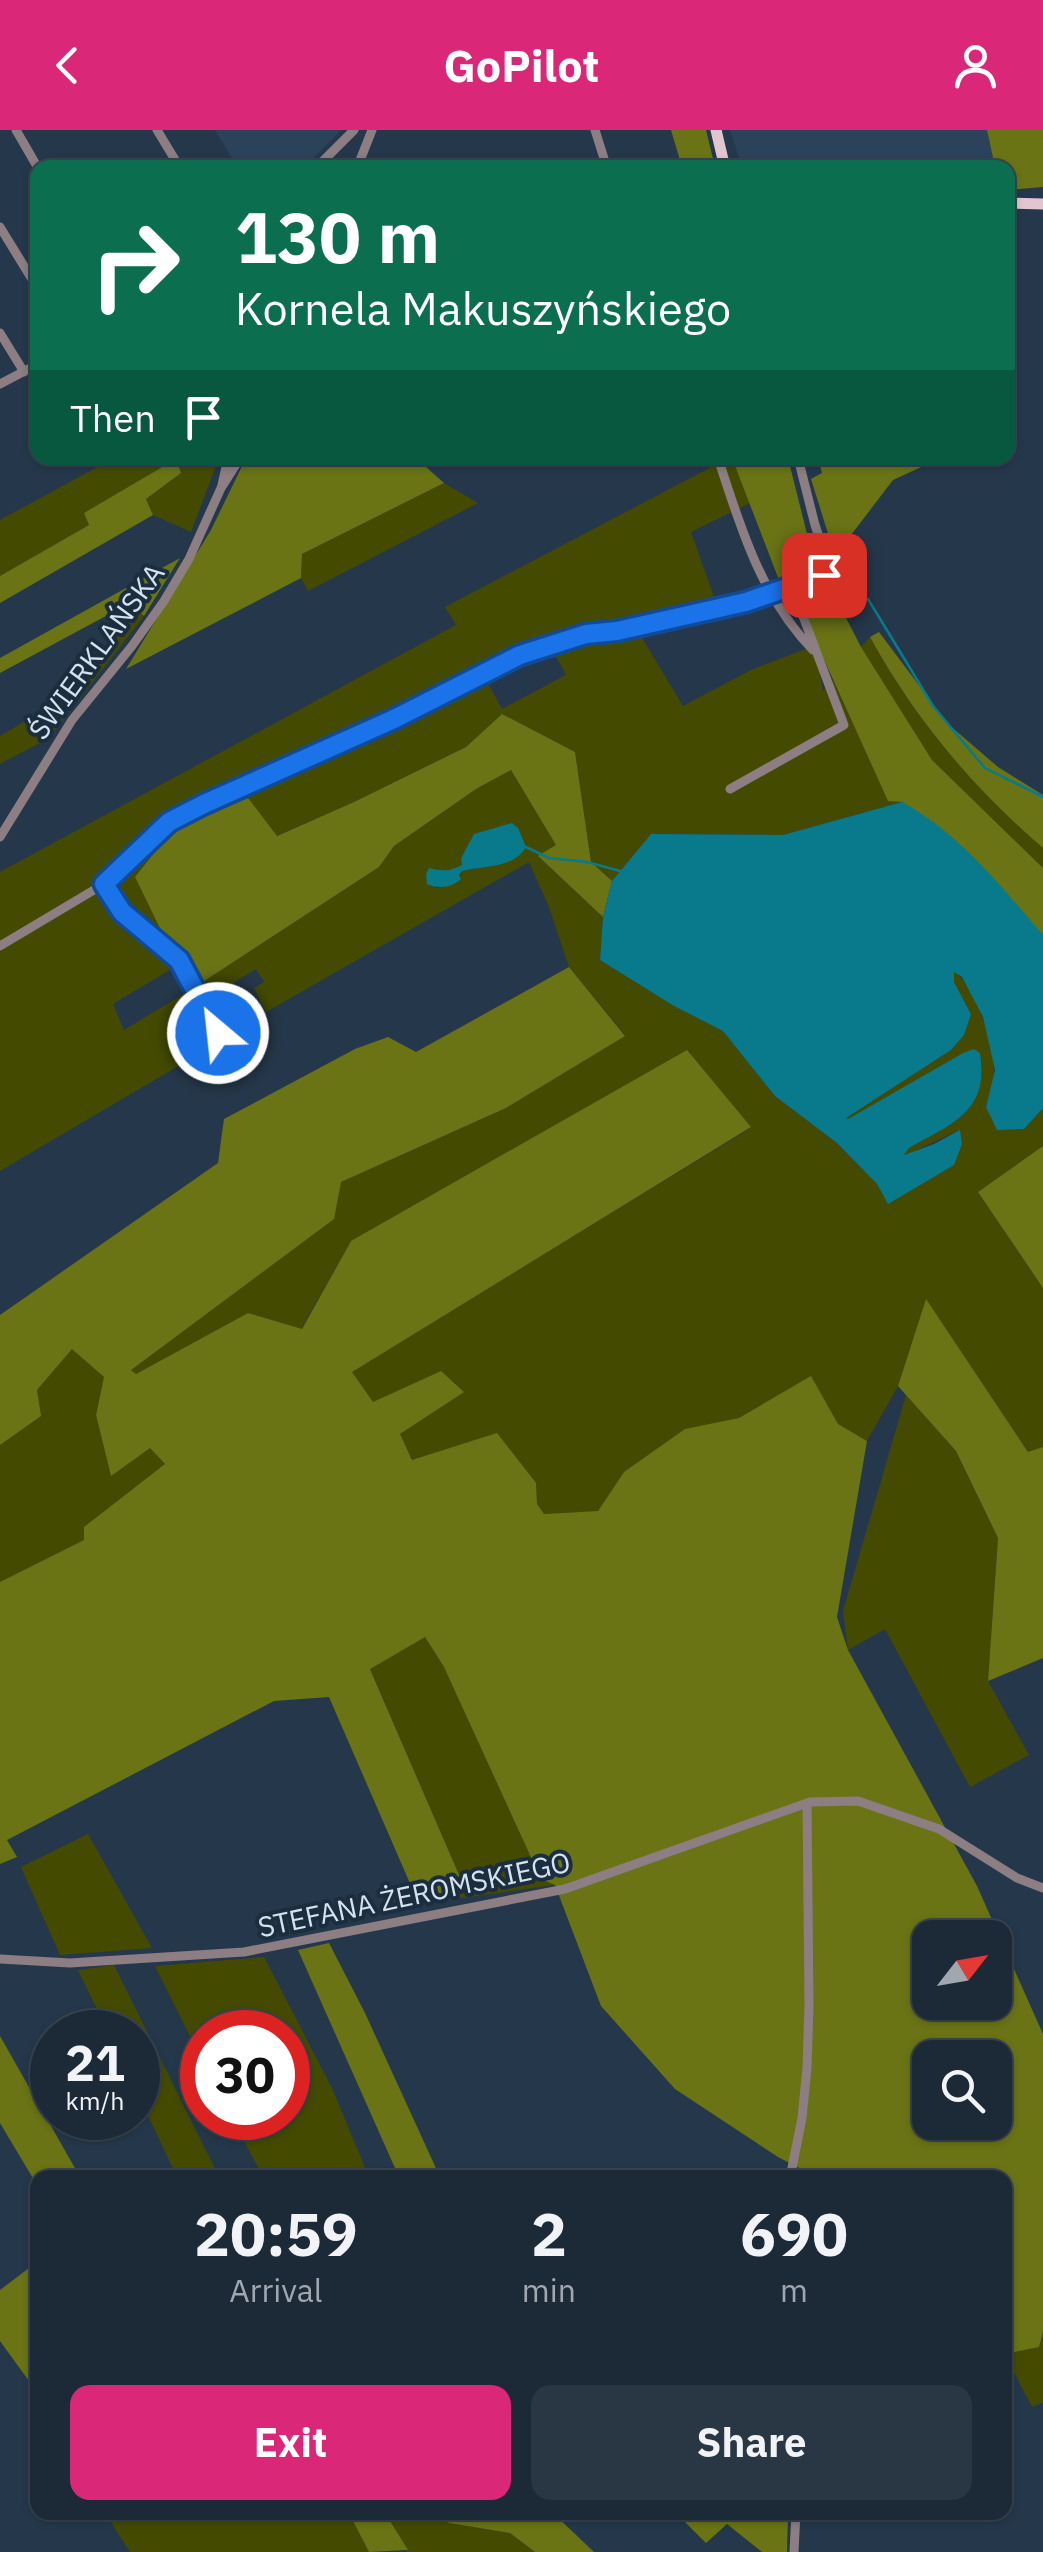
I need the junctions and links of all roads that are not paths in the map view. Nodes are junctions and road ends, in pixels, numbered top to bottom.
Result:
1 (16, 130) edge
2 (157, 130) edge
3 (354, 130) edge
4 (372, 130) edge
5 (595, 130) edge
6 (716, 130) edge
7 (33, 160) edge
8 (175, 160) edge
9 (324, 160) edge
10 (360, 160) edge
11 (604, 160) edge
12 (723, 160) edge
13 (1015, 203) edge
14 (1043, 204) edge
15 (0, 227) edge
16 (30, 276) edge
17 (0, 333) edge
18 (30, 369) edge
19 (24, 372) junction
20 (0, 384) edge
21 (226, 465) edge
22 (236, 465) edge
23 (720, 465) edge
24 (800, 465) edge
25 (221, 488) junction
26 (792, 587) junction
27 (770, 594) junction
28 (816, 653) junction
29 (730, 789) dead end
30 (0, 836) edge
31 (104, 884) junction
32 (0, 946) edge
33 (218, 1033) dead end
34 (807, 1803) junction
35 (1043, 1888) edge
36 (0, 1958) edge
37 (792, 2170) edge
38 (796, 2520) edge
39 (794, 2552) edge

1 - 7 street
2 - 8 street
3 - 9 street
4 - 10 street
5 - 11 street
6 - 12 main road
13 - 14 main road
15 - 16 street
17 - 19 street
18 - 19 street
19 - 20 street
21 - 25 street, ŚWIERKLAŃSKA
22 - 25 street, ŚWIERKLAŃSKA
23 - 27 street
24 - 26 street
25 - 30 street, ŚWIERKLAŃSKA
26 - 27 street
26 - 28 street
27 - 28 street
27 - 31 street
28 - 29 street
31 - 32 street
31 - 33 street
34 - 35 street, STEFANA ŻEROMSKIEGO
34 - 36 street, STEFANA ŻEROMSKIEGO
34 - 37 street
38 - 39 street

